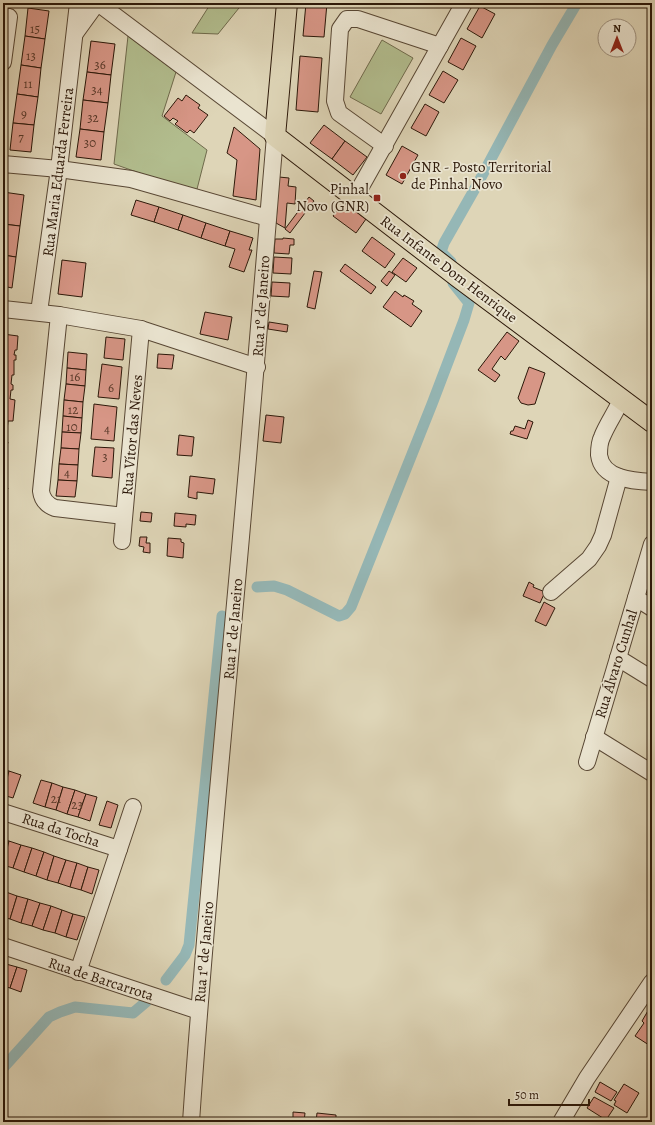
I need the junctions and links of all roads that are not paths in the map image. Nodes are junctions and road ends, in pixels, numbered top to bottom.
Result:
1 (78, 3) edge
2 (98, 3) edge
3 (287, 3) edge
4 (464, 3) edge
5 (9, 17) dead end
6 (76, 32) junction
7 (440, 46) junction
8 (3, 62) edge
9 (276, 136) junction
10 (385, 146) junction
11 (3, 164) edge
12 (59, 169) junction
13 (355, 198) junction
14 (268, 218) junction
15 (3, 309) edge
16 (39, 312) junction
17 (59, 315) junction
18 (141, 329) junction
19 (257, 367) junction
20 (622, 398) junction
21 (652, 422) edge
22 (618, 477) junction
23 (652, 482) edge
24 (124, 516) junction
25 (122, 541) dead end
26 (652, 544) edge
27 (551, 592) dead end
28 (636, 598) junction
29 (652, 608) edge
30 (618, 658) junction
31 (652, 679) edge
32 (594, 737) junction
33 (587, 762) dead end
34 (652, 773) edge
35 (133, 806) dead end
36 (3, 812) edge
37 (119, 849) junction
38 (3, 946) edge
39 (78, 972) junction
40 (652, 982) edge
41 (199, 1011) junction
42 (191, 1122) edge
43 (561, 1122) edge

1 - 6 street, Rua Maria Eduarda Ferreira
2 - 6 street, Rua Maria Eduarda Ferreira
2 - 9 street, Rua Infante Dom Henrique
3 - 9 main road
4 - 7 street
5 - 8 street
6 - 12 street, Rua Maria Eduarda Ferreira
7 - 10 street
7 - 10 street
9 - 13 main road, Rua Infante Dom Henrique
9 - 14 street, Rua 1º de Janeiro
10 - 13 street
11 - 12 street
12 - 14 street
12 - 16 street, Rua Maria Eduarda Ferreira
13 - 20 main road, Rua Infante Dom Henrique
14 - 19 street, Rua 1º de Janeiro
15 - 16 street
16 - 17 street
17 - 18 street
17 - 24 street
18 - 19 street
18 - 24 street, Rua Vítor das Neves
19 - 41 street, Rua 1º de Janeiro
20 - 21 main road, Rua Infante Dom Henrique
20 - 22 street
22 - 23 street
22 - 27 street
24 - 25 street, Rua Vítor das Neves
26 - 28 street, Rua Álvaro Cunhal
28 - 29 street
28 - 30 street, Rua Álvaro Cunhal
30 - 31 street
30 - 32 street, Rua Álvaro Cunhal
32 - 33 street, Rua Álvaro Cunhal
32 - 34 street
35 - 37 street
36 - 37 street, Rua da Tocha
37 - 39 street
38 - 39 street, Rua de Barcarrota
39 - 41 street, Rua de Barcarrota
40 - 43 street
41 - 42 street, Rua 1º de Janeiro

